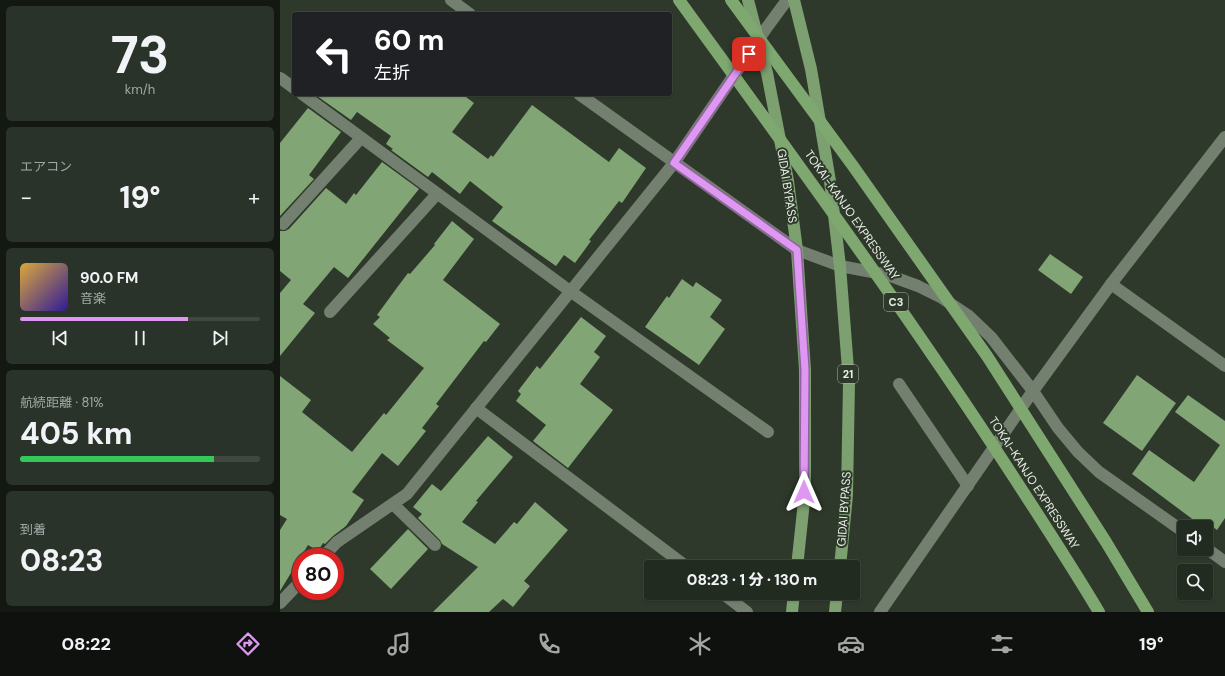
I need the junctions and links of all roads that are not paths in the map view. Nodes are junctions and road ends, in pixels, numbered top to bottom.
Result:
1 (451, 0) edge
2 (679, 0) edge
3 (731, 0) edge
4 (748, 0) edge
5 (787, 0) edge
6 (794, 0) edge
7 (467, 12) edge
8 (280, 78) edge
9 (292, 87) edge
10 (305, 96) edge
11 (582, 96) edge
12 (1225, 137) edge
13 (361, 138) junction
14 (674, 163) junction
15 (438, 194) junction
16 (283, 224) dead end
17 (797, 250) junction
18 (840, 266) junction
19 (1111, 284) junction
20 (570, 291) junction
21 (330, 312) dead end
22 (1225, 366) edge
23 (899, 384) dead end
24 (1033, 391) junction
25 (476, 408) junction
26 (768, 432) dead end
27 (968, 486) junction
28 (393, 504) junction
29 (1177, 527) edge
30 (435, 545) dead end
31 (331, 548) edge
32 (1213, 553) edge
33 (678, 560) edge
34 (798, 560) edge
35 (841, 560) edge
36 (1225, 562) edge
37 (285, 590) edge
38 (731, 600) edge
39 (793, 600) edge
40 (836, 600) edge
41 (280, 603) edge
42 (747, 612) edge
43 (792, 612) edge
44 (835, 612) edge
45 (880, 612) edge
46 (1099, 612) edge
47 (1148, 612) edge

1 - 7 street
2 - 46 highway, TOKAI-KANJO EXPRESSWAY / C3
3 - 47 highway
4 - 17 highway, GIDAI BYPASS
5 - 14 street
6 - 18 highway, GIDAI BYPASS / 21
8 - 9 street
10 - 13 street
11 - 14 street
12 - 19 street
13 - 15 street
13 - 16 street
14 - 17 street
14 - 20 street
15 - 20 street
15 - 21 street
17 - 18 street
17 - 34 highway, GIDAI BYPASS
18 - 24 street
18 - 35 highway, GIDAI BYPASS / 21
19 - 22 street
19 - 24 street
20 - 25 street
20 - 26 street
23 - 27 street
24 - 27 street
24 - 29 street
25 - 28 street
25 - 33 street
27 - 45 street
28 - 30 street
28 - 31 street
32 - 36 street
37 - 41 street
38 - 42 street
39 - 43 highway
40 - 44 highway

